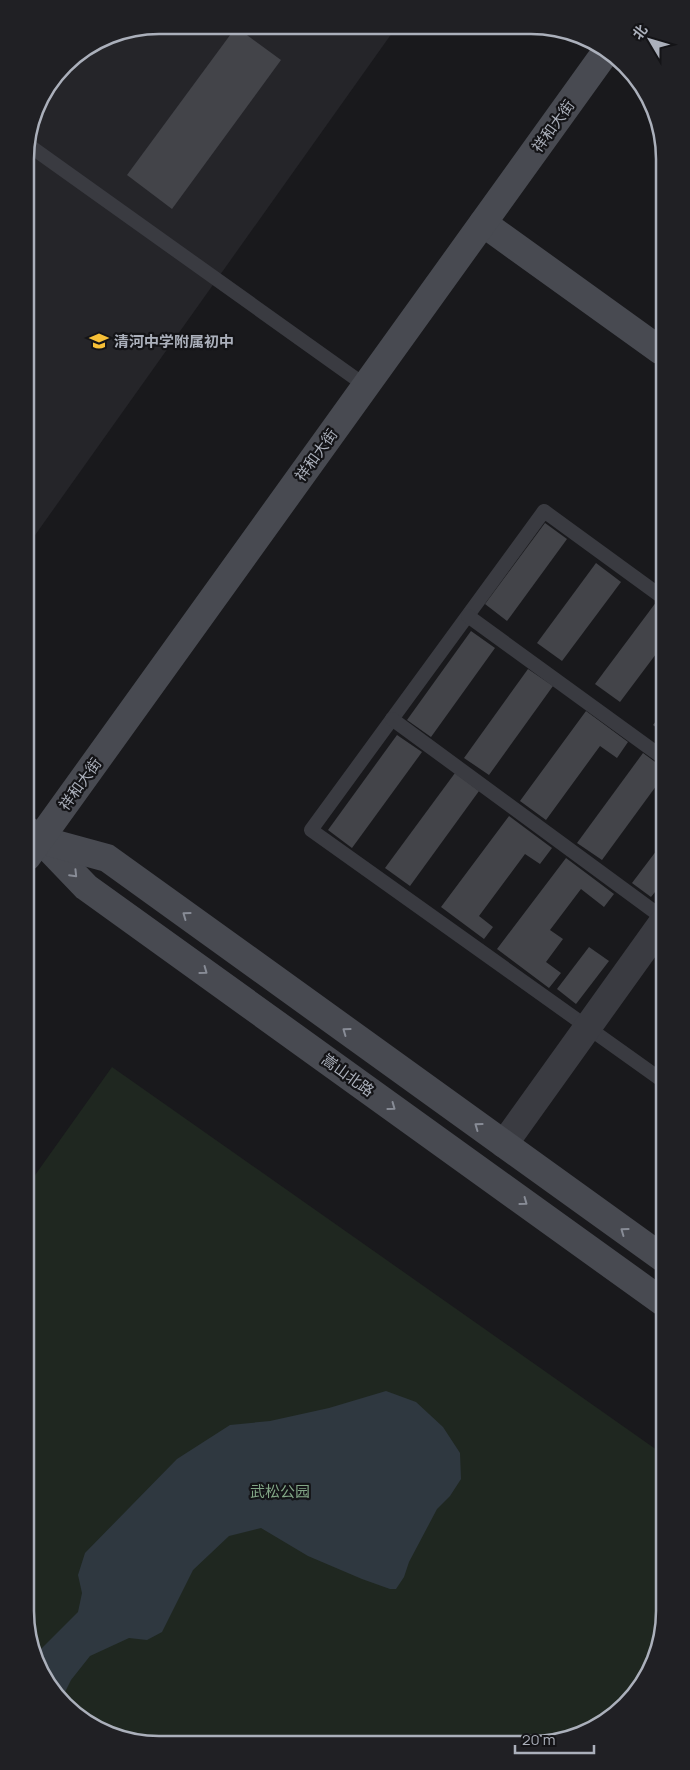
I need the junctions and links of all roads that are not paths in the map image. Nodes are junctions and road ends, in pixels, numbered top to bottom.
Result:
1 (603, 56) edge
2 (34, 149) edge
3 (483, 223) junction
4 (656, 348) edge
5 (366, 386) junction
6 (656, 593) edge
7 (468, 616) junction
8 (392, 719) junction
9 (656, 753) edge
10 (34, 838) edge
11 (34, 843) edge
12 (34, 844) edge
13 (656, 913) edge
14 (656, 932) edge
15 (588, 1027) junction
16 (656, 1076) edge
17 (504, 1144) junction
18 (656, 1254) edge
19 (656, 1297) edge

1 - 3 street, 祥和大街
2 - 5 lane
3 - 4 street
3 - 5 street, 祥和大街
5 - 10 street, 祥和大街
6 - 7 lane
7 - 8 lane
7 - 9 lane
8 - 13 lane
8 - 15 lane
17 -> 11 street
12 -> 19 street, 嵩山北路
14 - 15 street
15 - 16 lane
15 - 17 street
18 -> 17 street

